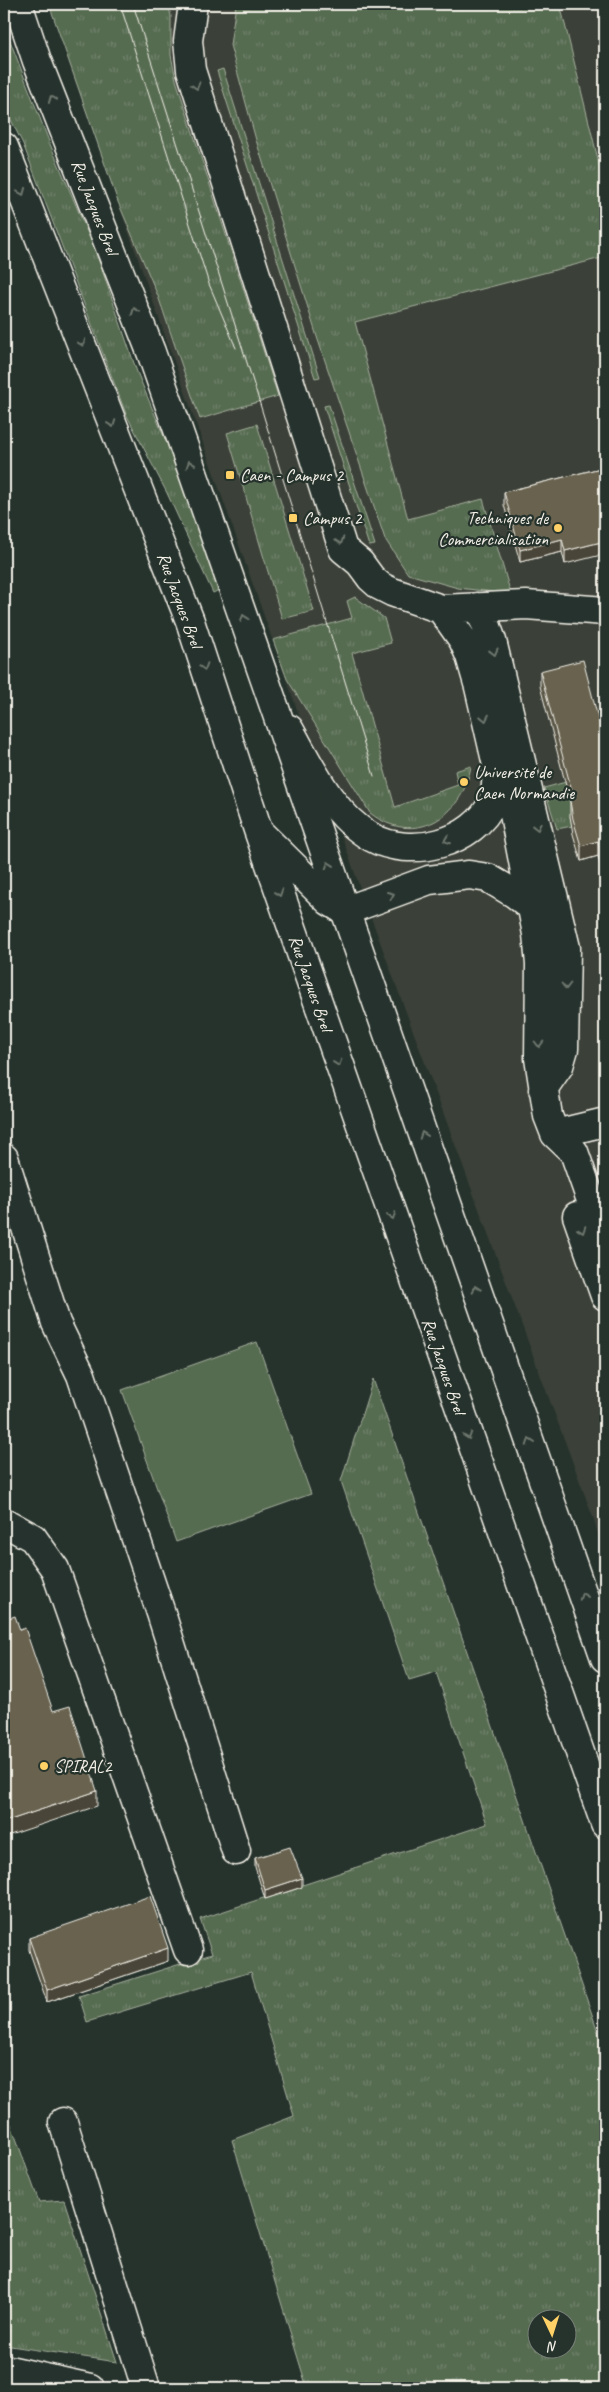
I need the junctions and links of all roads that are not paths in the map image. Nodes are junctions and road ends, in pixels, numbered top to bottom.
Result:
1 (18, 4) edge
2 (193, 4) edge
3 (208, 4) edge
4 (4, 147) edge
5 (360, 563) junction
6 (477, 607) junction
7 (441, 609) junction
8 (605, 611) edge
9 (274, 704) junction
10 (497, 764) junction
11 (258, 830) junction
12 (533, 908) junction
13 (345, 911) junction
14 (543, 1088) junction
15 (601, 1128) edge
16 (565, 1143) junction
17 (4, 1158) edge
18 (605, 1240) edge
19 (605, 1296) edge
20 (4, 1522) edge
21 (605, 1658) edge
22 (605, 1824) edge
23 (236, 1851) dead end
24 (188, 1950) dead end
25 (63, 2122) dead end
26 (4, 2369) edge
27 (90, 2388) edge
28 (146, 2388) edge

9 -> 1 main road, Rue Jacques Brel
2 -> 5 main road
3 - 5 main road
4 -> 11 main road, Rue Jacques Brel
5 - 7 main road
6 - 7 main road
6 - 8 main road
6 -> 14 main road
7 -> 10 main road
10 -> 9 main road
13 -> 9 main road, Rue Jacques Brel
10 - 12 main road
11 - 13 main road
11 -> 22 main road, Rue Jacques Brel
13 -> 12 main road
12 -> 14 main road
21 -> 13 main road, Rue Jacques Brel
14 - 16 main road
15 - 16 main road
16 - 18 main road
16 -> 19 main road
17 - 23 main road
20 - 24 main road
25 - 28 main road
26 - 27 main road

